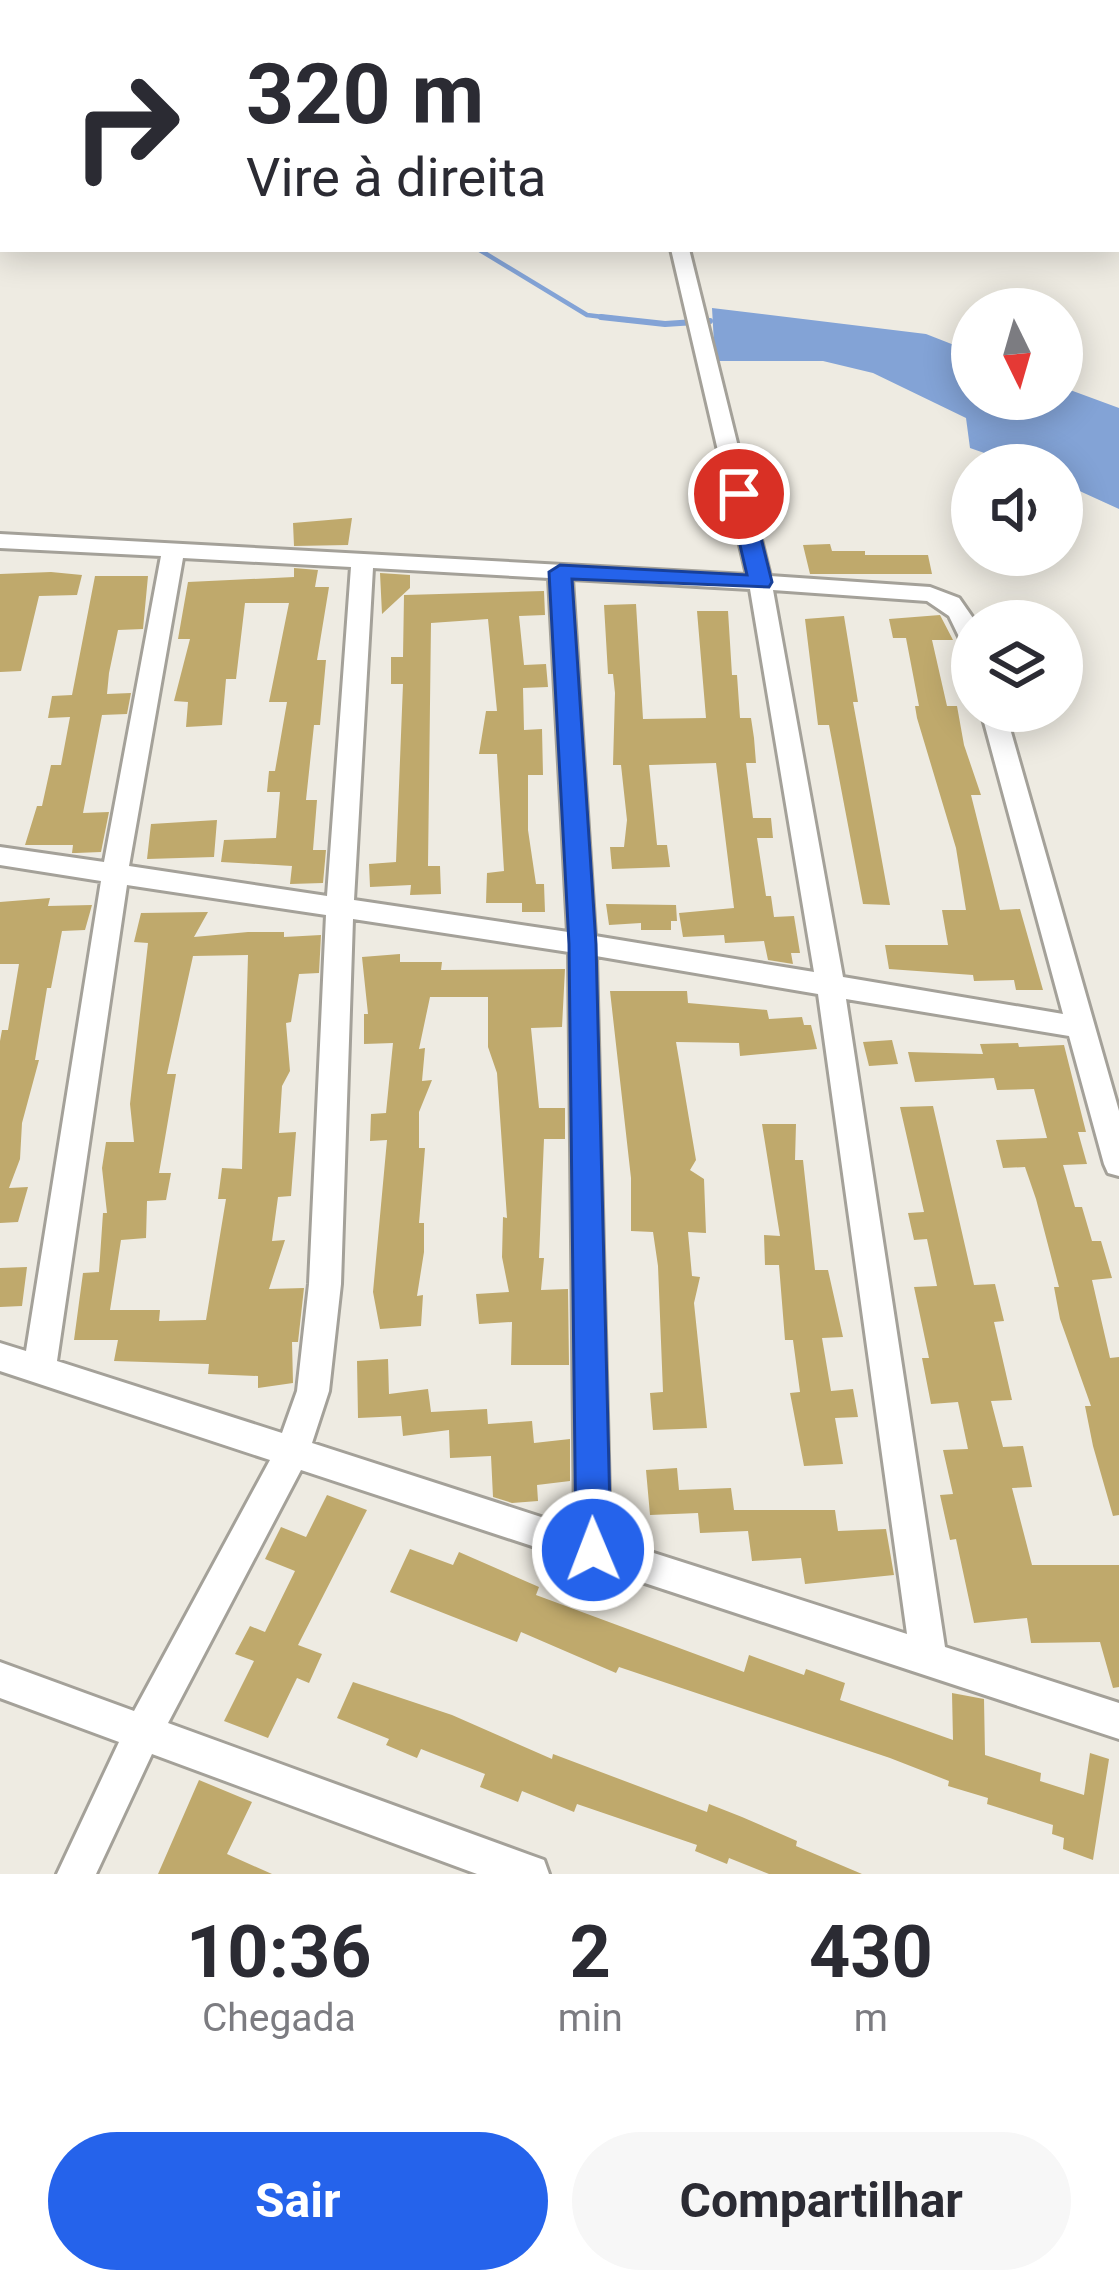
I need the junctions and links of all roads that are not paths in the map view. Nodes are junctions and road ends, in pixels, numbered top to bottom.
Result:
1 (681, 252) edge
2 (0, 541) edge
3 (173, 550) junction
4 (362, 562) junction
5 (560, 572) junction
6 (760, 582) junction
7 (951, 601) edge
8 (999, 732) edge
9 (0, 856) edge
10 (115, 874) junction
11 (340, 906) junction
12 (582, 944) junction
13 (831, 988) junction
14 (1084, 1028) junction
15 (1119, 1164) edge
16 (0, 1357) edge
17 (38, 1370) junction
18 (291, 1455) junction
19 (593, 1550) junction
20 (929, 1660) junction
21 (0, 1680) edge
22 (1119, 1721) edge
23 (143, 1732) junction
24 (76, 1874) edge
25 (530, 1874) edge

1 - 6 street
2 - 3 street
3 - 4 street
3 - 10 street
4 - 5 street
4 - 11 street
5 - 6 street
5 - 12 street
6 - 7 street
6 - 13 street
8 - 14 street
9 - 10 street
10 - 11 street
10 - 17 street
11 - 12 street
11 - 18 street
12 - 13 street
12 - 19 street
13 - 14 street
13 - 20 street
14 - 15 street
16 - 17 street
17 - 18 street
18 - 19 street
18 - 23 street
19 - 20 street
20 - 22 street
21 - 23 street
23 - 24 street
23 - 25 street

